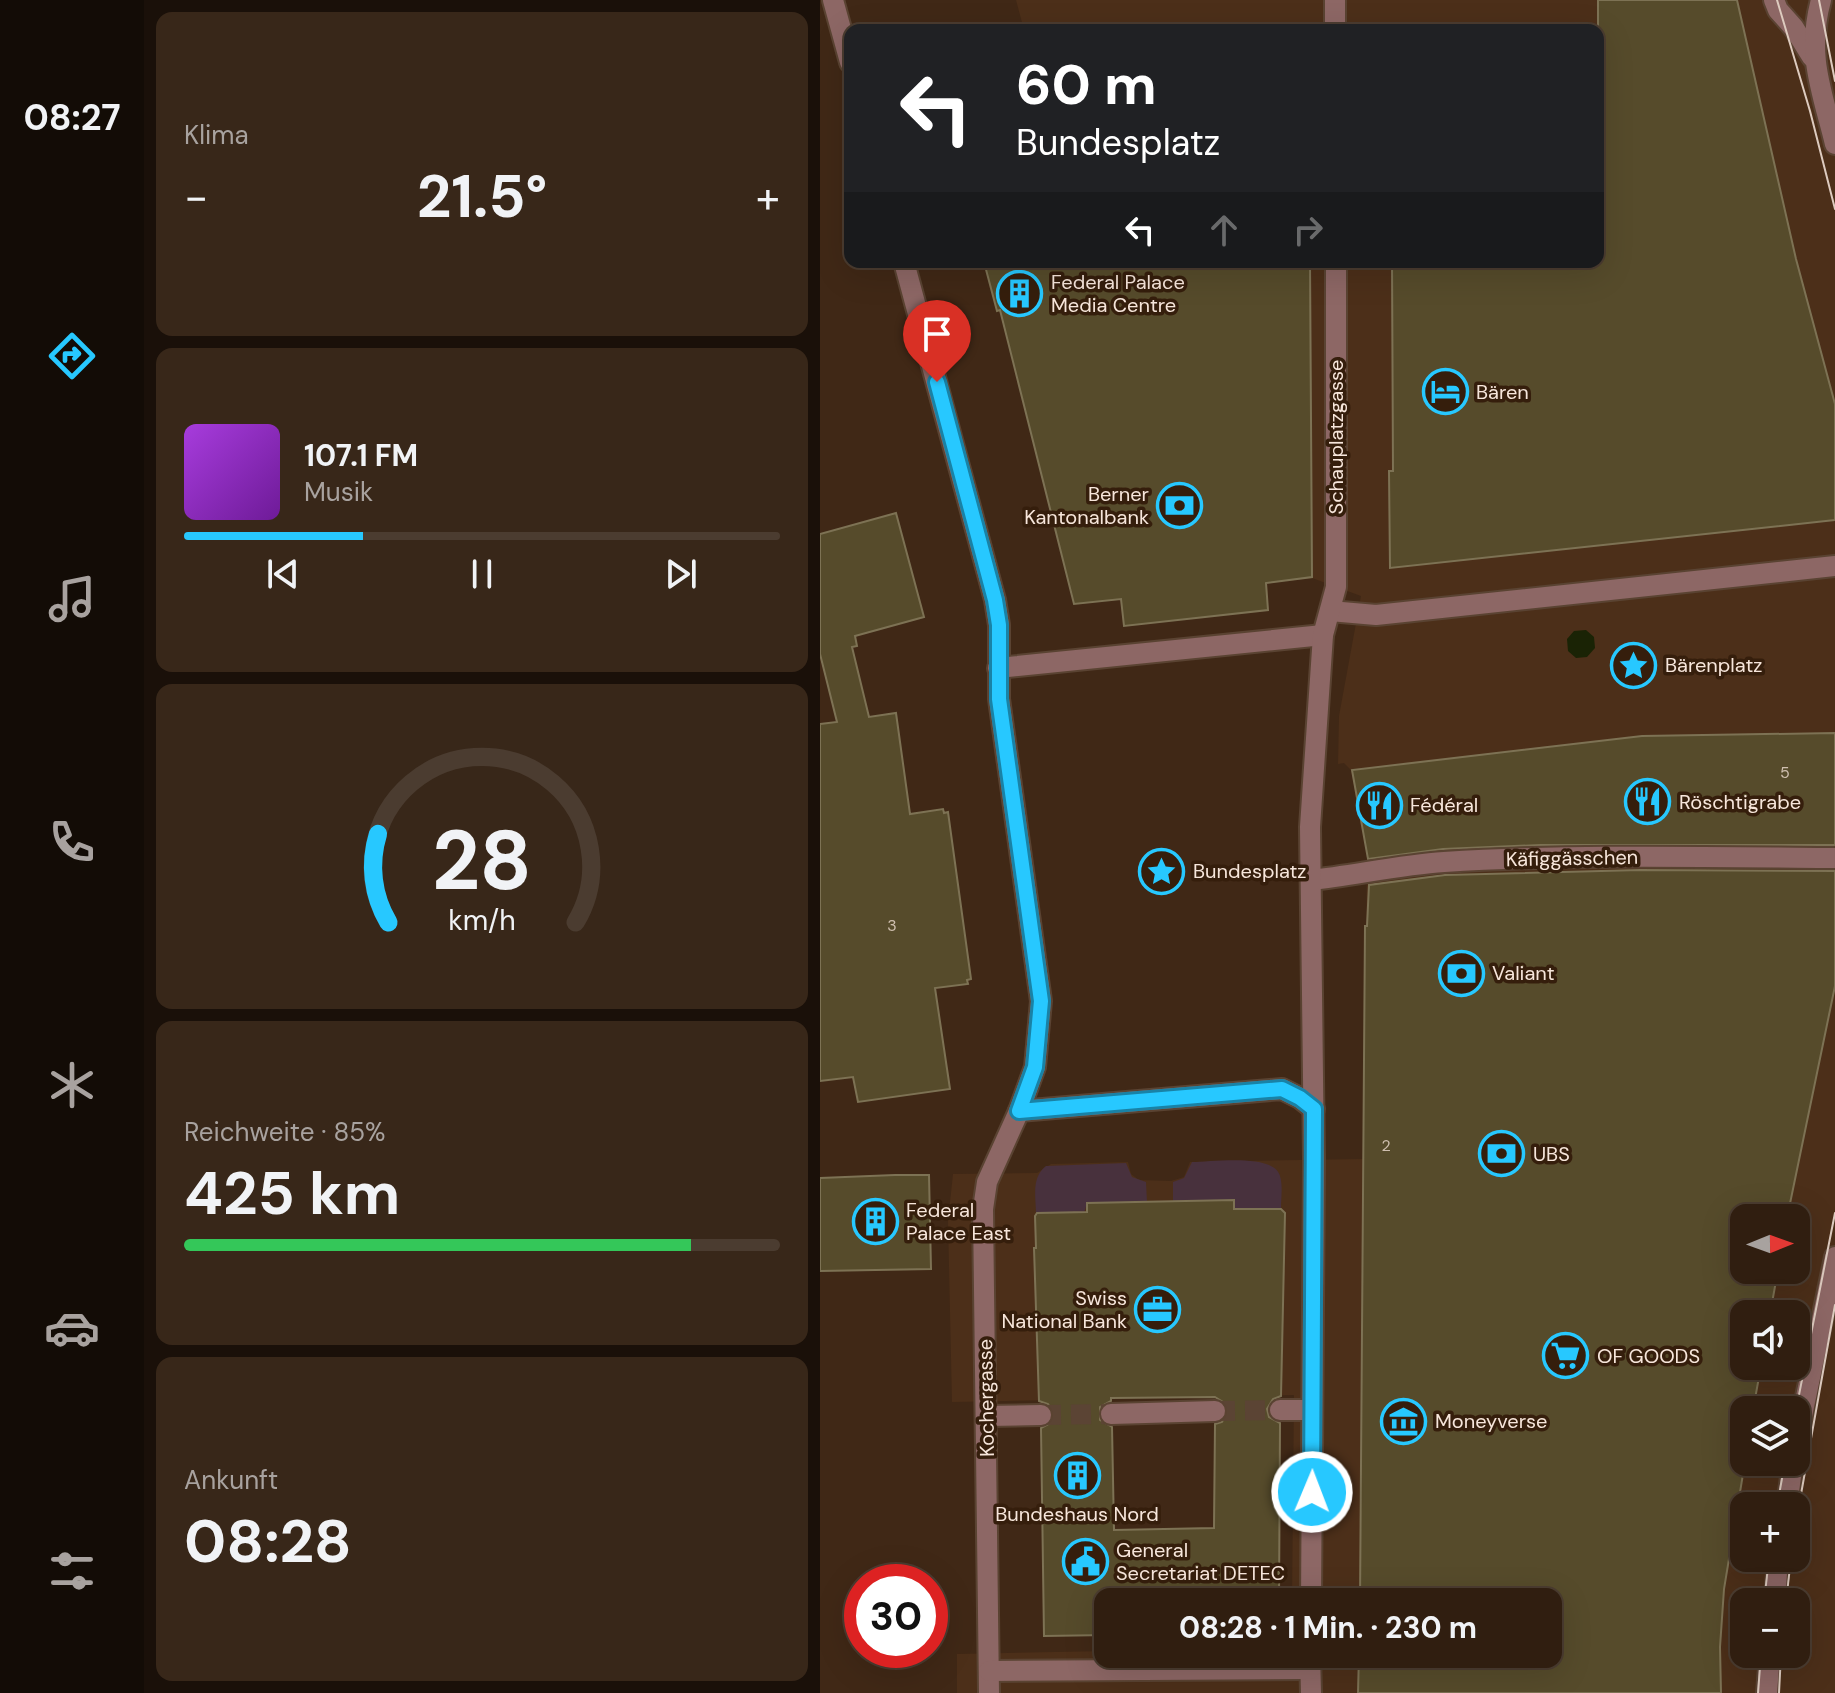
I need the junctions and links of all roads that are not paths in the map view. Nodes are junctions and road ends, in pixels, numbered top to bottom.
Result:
1 (833, 0) edge
2 (1335, 0) edge
3 (1774, 0) edge
4 (1821, 0) edge
5 (1335, 24) edge
6 (844, 40) edge
7 (1814, 60) junction
8 (1835, 144) edge
9 (906, 268) edge
10 (1336, 268) edge
11 (1835, 566) edge
12 (1330, 611) junction
13 (1323, 635) junction
14 (998, 668) junction
15 (1835, 858) edge
16 (1311, 880) junction
17 (1314, 1109) junction
18 (1019, 1111) junction
19 (1835, 1257) edge
20 (1806, 1396) edge
21 (1280, 1410) tunnel mouth
22 (1312, 1410) junction
23 (1215, 1411) tunnel mouth
24 (1111, 1414) tunnel mouth
25 (1041, 1415) tunnel mouth
26 (986, 1416) junction
27 (1311, 1588) edge
28 (1096, 1668) edge
29 (1310, 1668) edge
30 (1769, 1668) edge
31 (989, 1671) junction
32 (989, 1693) edge
33 (1311, 1693) edge
34 (1767, 1693) edge

1 - 6 street
2 - 5 street
3 - 7 street
4 - 7 street
7 - 8 street
9 - 14 street
10 - 12 street, Schauplatzgasse
11 - 12 street
12 - 13 street
13 - 14 street
13 - 16 street
14 - 18 street
15 - 16 street, Käfiggässchen
16 - 17 street
17 - 18 street
17 - 22 street
18 - 26 street, Kochergasse
19 - 20 street
21 - 22 street
22 - 27 street
23 - 24 street
25 - 26 street
26 - 31 street, Kochergasse
28 - 31 street
29 - 33 street
30 - 34 street
31 - 32 street, Kochergasse

